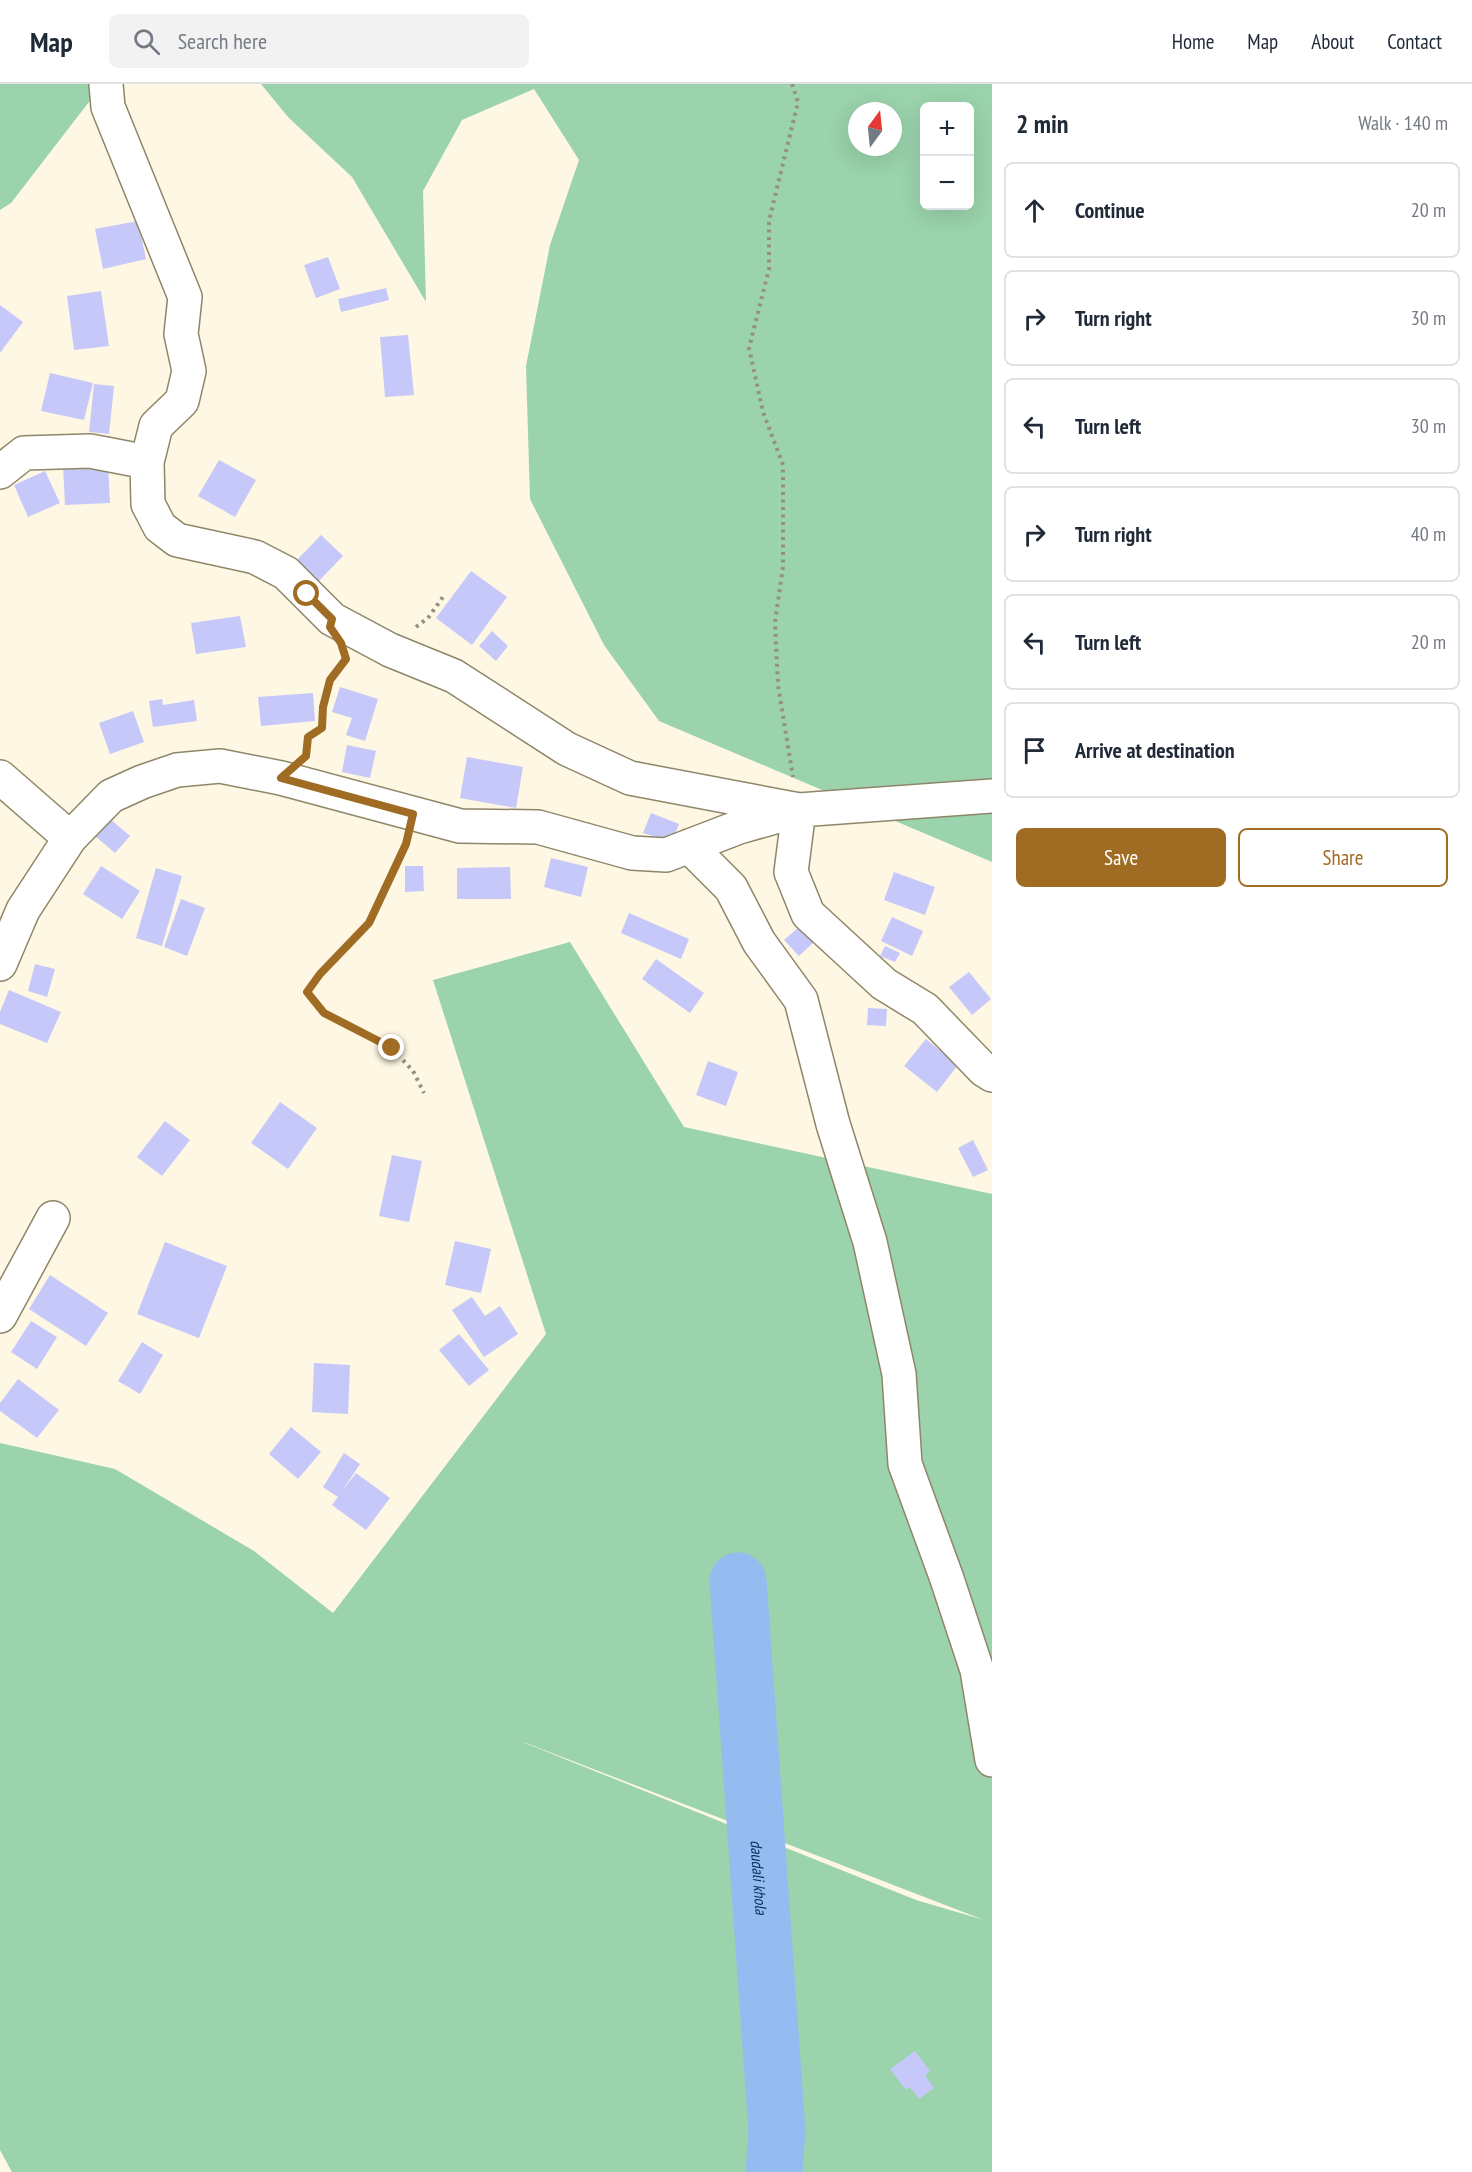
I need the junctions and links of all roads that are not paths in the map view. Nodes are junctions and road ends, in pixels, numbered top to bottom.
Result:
1 (106, 84) edge
2 (147, 462) junction
3 (0, 472) edge
4 (0, 777) edge
5 (992, 796) edge
6 (799, 810) junction
7 (70, 838) junction
8 (689, 846) junction
9 (0, 964) edge
10 (992, 1075) edge
11 (53, 1218) dead end
12 (0, 1316) edge
13 (992, 1760) edge

1 - 2 street
2 - 3 street
2 - 6 street
4 - 7 street
5 - 6 street
6 - 8 street
6 - 10 street
7 - 8 street
7 - 9 street
8 - 13 street
11 - 12 street

